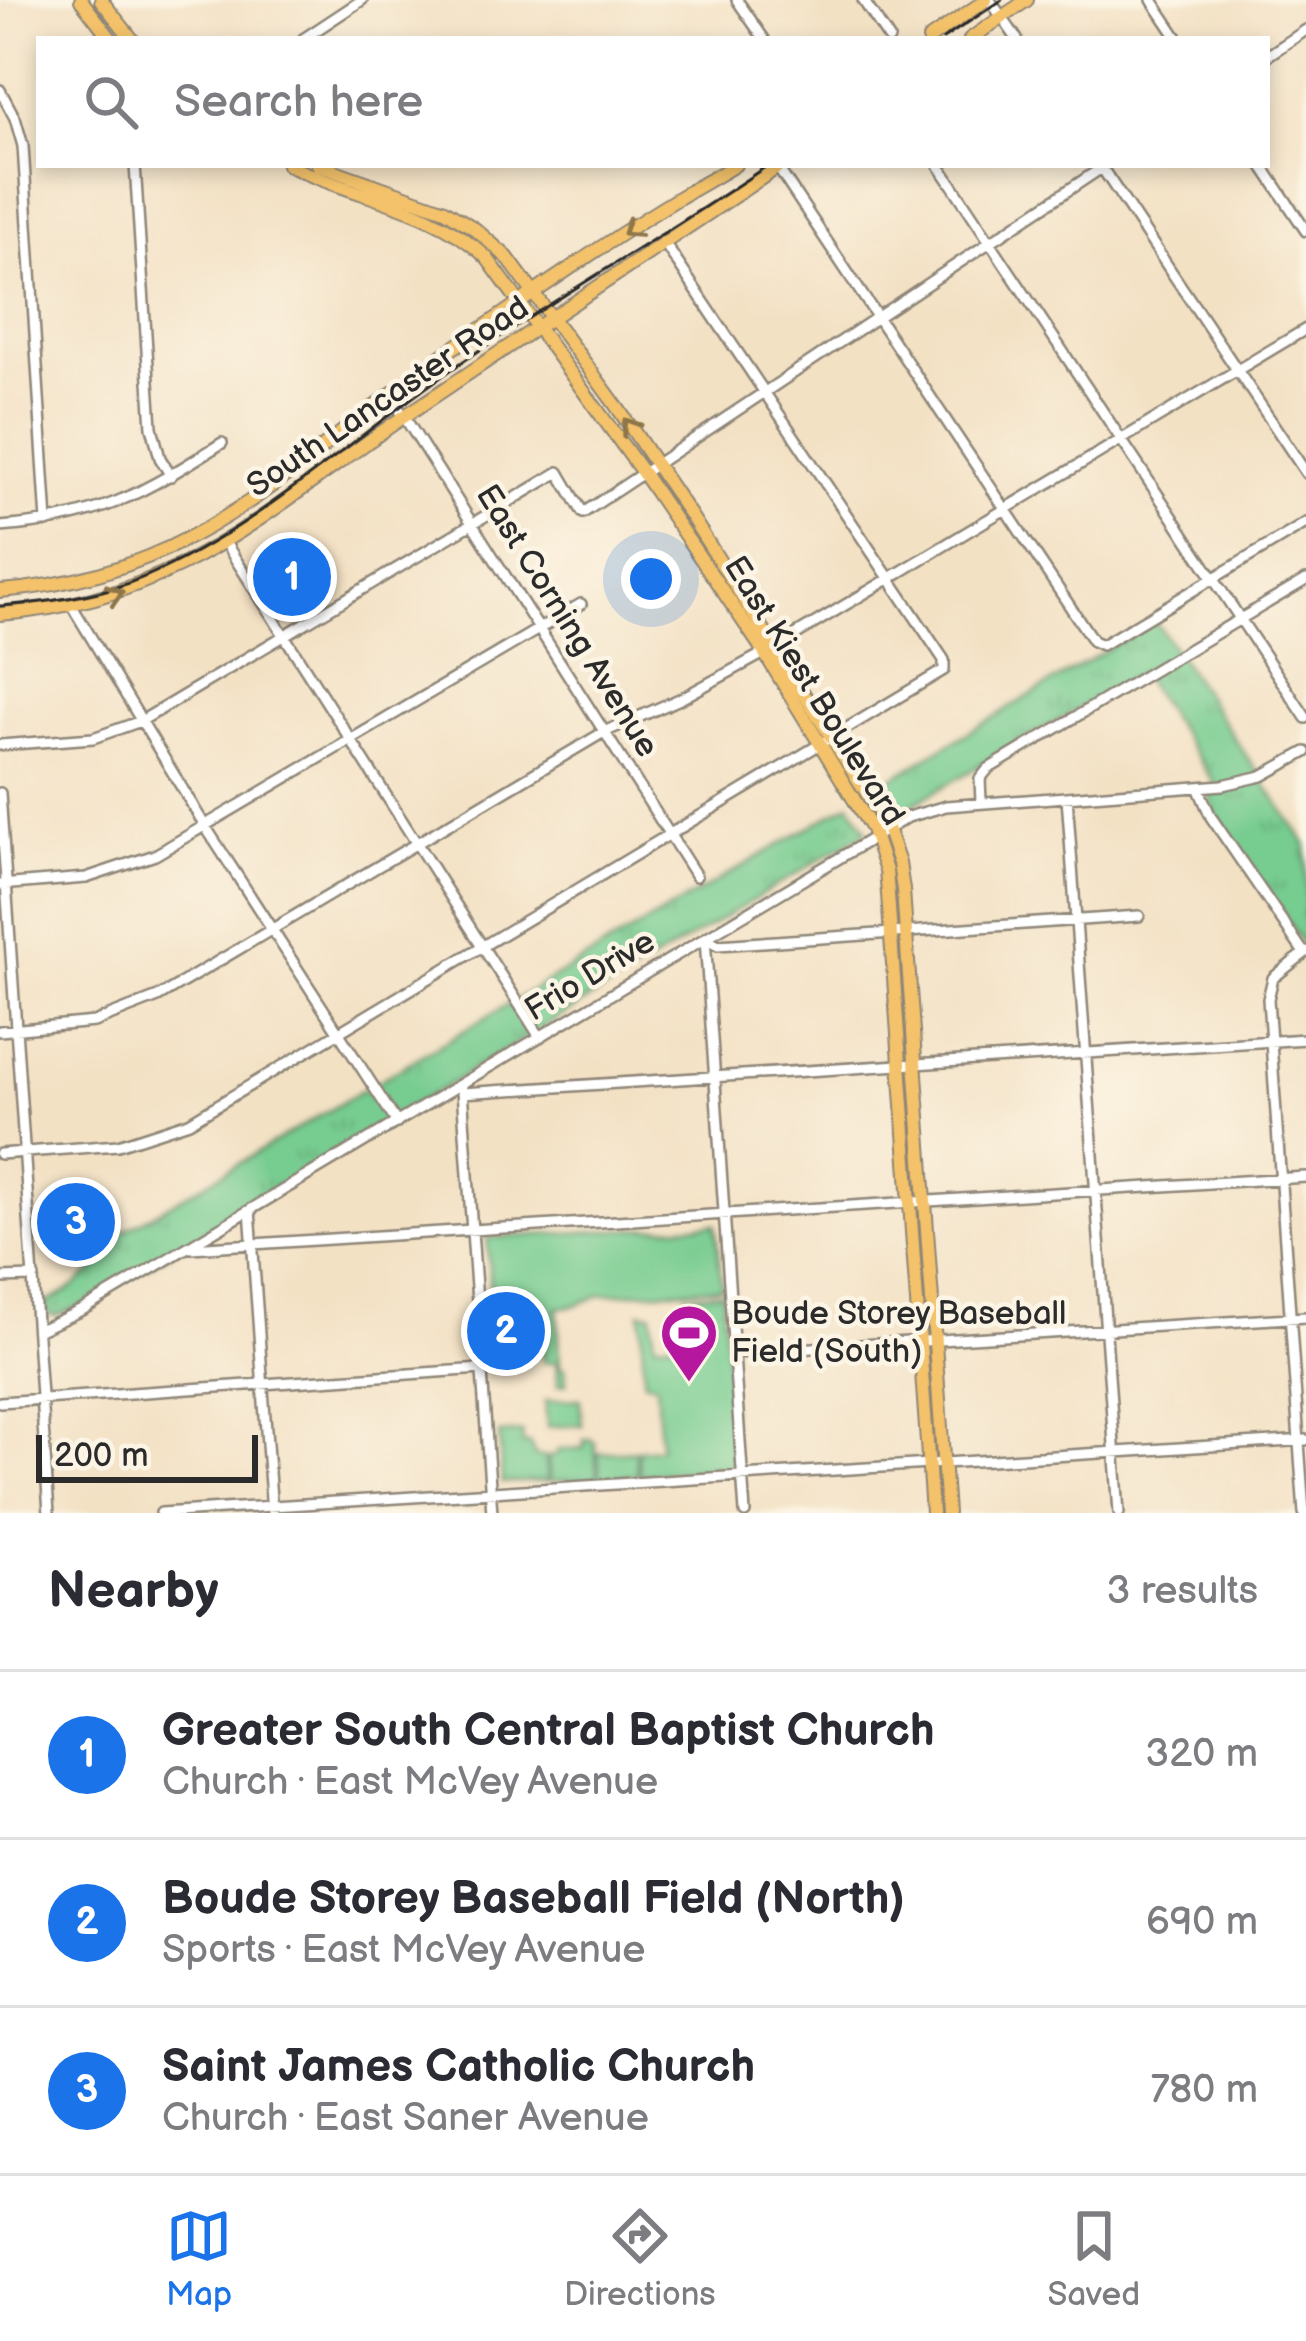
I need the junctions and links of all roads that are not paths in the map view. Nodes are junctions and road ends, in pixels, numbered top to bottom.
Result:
1 (81, 0) edge
2 (101, 0) edge
3 (360, 0) edge
4 (737, 0) edge
5 (863, 0) edge
6 (988, 0) edge
7 (1027, 0) edge
8 (1152, 0) edge
9 (1001, 16) junction
10 (1306, 30) edge
11 (109, 36) edge
12 (130, 36) edge
13 (307, 36) edge
14 (762, 36) edge
15 (887, 36) edge
16 (933, 36) edge
17 (974, 36) edge
18 (1015, 36) edge
19 (1176, 36) edge
20 (1270, 54) edge
21 (0, 90) edge
22 (135, 168) edge
23 (296, 168) edge
24 (326, 168) edge
25 (730, 168) edge
26 (776, 168) edge
27 (780, 168) edge
28 (941, 168) edge
29 (1099, 168) edge
30 (1103, 168) edge
31 (1264, 168) edge
32 (1306, 231) edge
33 (989, 241) junction
34 (665, 244) junction
35 (493, 254) junction
36 (535, 293) junction
37 (520, 304) junction
38 (553, 317) junction
39 (877, 318) junction
40 (536, 328) junction
41 (1306, 329) edge
42 (1239, 372) junction
43 (765, 392) junction
44 (391, 396) junction
45 (404, 417) junction
46 (221, 442) dead end
47 (1123, 442) junction
48 (650, 469) junction
49 (1306, 473) edge
50 (171, 476) junction
51 (1004, 508) junction
52 (47, 522) junction
53 (472, 524) junction
54 (1306, 524) edge
55 (0, 527) edge
56 (224, 541) junction
57 (889, 578) junction
58 (1214, 579) junction
59 (1306, 580) edge
60 (0, 591) edge
61 (580, 604) dead end
62 (71, 606) junction
63 (0, 614) edge
64 (1240, 619) junction
65 (539, 628) junction
66 (284, 635) junction
67 (770, 650) junction
68 (1306, 718) edge
69 (141, 721) junction
70 (604, 732) junction
71 (350, 740) junction
72 (829, 742) junction
73 (0, 745) edge
74 (1306, 752) edge
75 (1198, 787) junction
76 (0, 793) edge
77 (1067, 797) junction
78 (981, 802) junction
79 (205, 826) junction
80 (882, 833) junction
81 (671, 836) junction
82 (416, 845) junction
83 (696, 876) dead end
84 (3, 885) edge
85 (1139, 916) dead end
86 (1076, 921) junction
87 (273, 930) junction
88 (898, 933) junction
89 (706, 938) junction
90 (482, 949) junction
91 (1305, 956) edge
92 (17, 1030) junction
93 (0, 1031) edge
94 (338, 1032) junction
95 (540, 1037) junction
96 (1306, 1039) edge
97 (1271, 1041) junction
98 (1085, 1054) junction
99 (908, 1064) junction
100 (714, 1077) junction
101 (462, 1089) junction
102 (397, 1123) junction
103 (25, 1153) junction
104 (0, 1154) edge
105 (1306, 1178) edge
106 (1281, 1179) junction
107 (1096, 1191) junction
108 (918, 1203) junction
109 (250, 1210) junction
110 (724, 1214) junction
111 (472, 1231) junction
112 (253, 1245) junction
113 (185, 1248) junction
114 (34, 1276) junction
115 (0, 1279) edge
116 (1306, 1316) edge
117 (1291, 1318) junction
118 (1105, 1330) junction
119 (37, 1331) junction
120 (927, 1340) junction
121 (734, 1353) junction
122 (482, 1369) junction
123 (262, 1384) junction
124 (41, 1399) junction
125 (0, 1402) edge
126 (1302, 1440) edge
127 (1114, 1453) junction
128 (936, 1464) junction
129 (743, 1476) junction
130 (490, 1492) junction
131 (272, 1509) edge
132 (49, 1513) edge
133 (161, 1513) edge
134 (492, 1513) edge
135 (746, 1513) edge
136 (932, 1513) edge
137 (947, 1513) edge
138 (1119, 1513) edge
139 (1304, 1513) edge

1 - 11 main road
2 - 12 main road
3 - 13 street
4 - 14 street
5 - 15 street
6 - 9 street
6 - 16 main road
7 - 9 main road
8 - 19 street
9 - 17 main road
9 - 18 street
10 - 20 street
21 - 52 street
22 - 50 street
23 - 35 main road, East Kiest Boulevard
24 - 35 main road, East Kiest Boulevard
25 -> 36 main road, South Lancaster Road
26 - 34 main road, South Lancaster Road
27 - 39 street
28 - 33 street
29 - 33 street
30 - 42 street
31 - 32 street
33 - 39 street
33 - 47 street
34 - 38 main road, South Lancaster Road
34 - 43 street
35 - 36 main road, East Kiest Boulevard
35 - 37 main road, East Kiest Boulevard
36 - 37 main road, South Lancaster Road
36 - 38 main road, East Kiest Boulevard
37 - 40 main road, East Kiest Boulevard
37 - 44 main road, South Lancaster Road
38 - 40 main road, South Lancaster Road
48 -> 38 main road, East Kiest Boulevard
39 - 43 street
39 - 51 street
40 - 45 main road, South Lancaster Road
40 - 48 main road, East Kiest Boulevard
41 - 42 street
42 - 47 street
42 - 49 street
43 - 48 street
43 - 57 street
44 - 45 street, East Corning Avenue
44 - 60 main road, South Lancaster Road
45 - 53 street, East Corning Avenue
45 - 56 main road, South Lancaster Road
46 - 50 street
47 - 51 street
47 - 58 street
48 - 53 street
48 - 67 main road, East Kiest Boulevard
50 - 52 street
51 - 57 street
51 - 58 street
52 - 55 street
53 - 65 street, East Corning Avenue
53 - 66 street
54 - 58 street
62 -> 56 main road, South Lancaster Road
56 - 66 street
57 - 67 street
57 - 72 street
58 - 64 street
59 - 64 street
61 - 65 street
62 - 63 main road, South Lancaster Road
62 - 69 street
64 - 68 street
64 - 78 street
65 - 70 street, East Corning Avenue
65 - 71 street
66 - 69 street
66 - 71 street
67 - 70 street
67 - 72 main road, East Kiest Boulevard
69 - 73 street
69 - 79 street
70 - 81 street, East Corning Avenue
70 - 82 street
71 - 79 street
71 - 82 street
72 - 80 main road, East Kiest Boulevard
72 - 81 street
74 - 75 street, Frio Drive
75 - 77 street, Frio Drive
75 - 91 street
76 - 84 street
77 - 78 street, Frio Drive
77 - 86 street
78 - 80 street, Frio Drive
79 - 84 street
79 - 87 street
80 - 88 main road, East Kiest Boulevard
80 - 89 street, Frio Drive
81 - 83 street, East Corning Avenue
81 - 90 street
82 - 87 street
82 - 90 street
84 - 92 street
85 - 86 street
86 - 88 street
86 - 98 street
87 - 92 street
87 - 94 street
88 - 89 street
88 - 99 main road, East Kiest Boulevard
89 - 95 street, Frio Drive
89 - 100 street
90 - 94 street
90 - 95 street
91 - 97 street
92 - 93 street
92 - 103 street
94 - 102 street
94 - 103 street
95 - 101 street, Frio Drive
96 - 97 street
97 - 98 street
97 - 106 street
98 - 99 street
98 - 107 street
99 - 100 street
99 - 108 main road, East Kiest Boulevard
100 - 101 street
100 - 110 street
101 - 102 street, Frio Drive
101 - 111 street
102 - 109 street, Frio Drive
103 - 104 street
103 - 114 street
105 - 106 street
106 - 107 street
106 - 117 street
107 - 108 street
107 - 118 street
108 - 110 street
108 - 120 main road, East Kiest Boulevard
109 - 112 street
109 - 113 street, Frio Drive
110 - 111 street
110 - 121 street
111 - 112 street
111 - 122 street
112 - 113 street
112 - 123 street
113 - 119 street, Frio Drive
114 - 115 street
114 - 119 street
116 - 117 street
117 - 118 street
117 - 126 street
118 - 120 street
118 - 127 street
119 - 124 street
120 - 121 street
120 - 128 main road, East Kiest Boulevard
121 - 129 street
122 - 123 street
122 - 130 street
123 - 124 street
123 - 131 street
124 - 125 street
124 - 132 street
126 - 127 street
126 - 139 street
127 - 128 street
127 - 138 street
128 - 129 street
128 - 136 main road, East Kiest Boulevard
128 - 137 main road, East Kiest Boulevard
129 - 130 street
129 - 135 street
130 - 131 street
130 - 134 street
131 - 133 street

